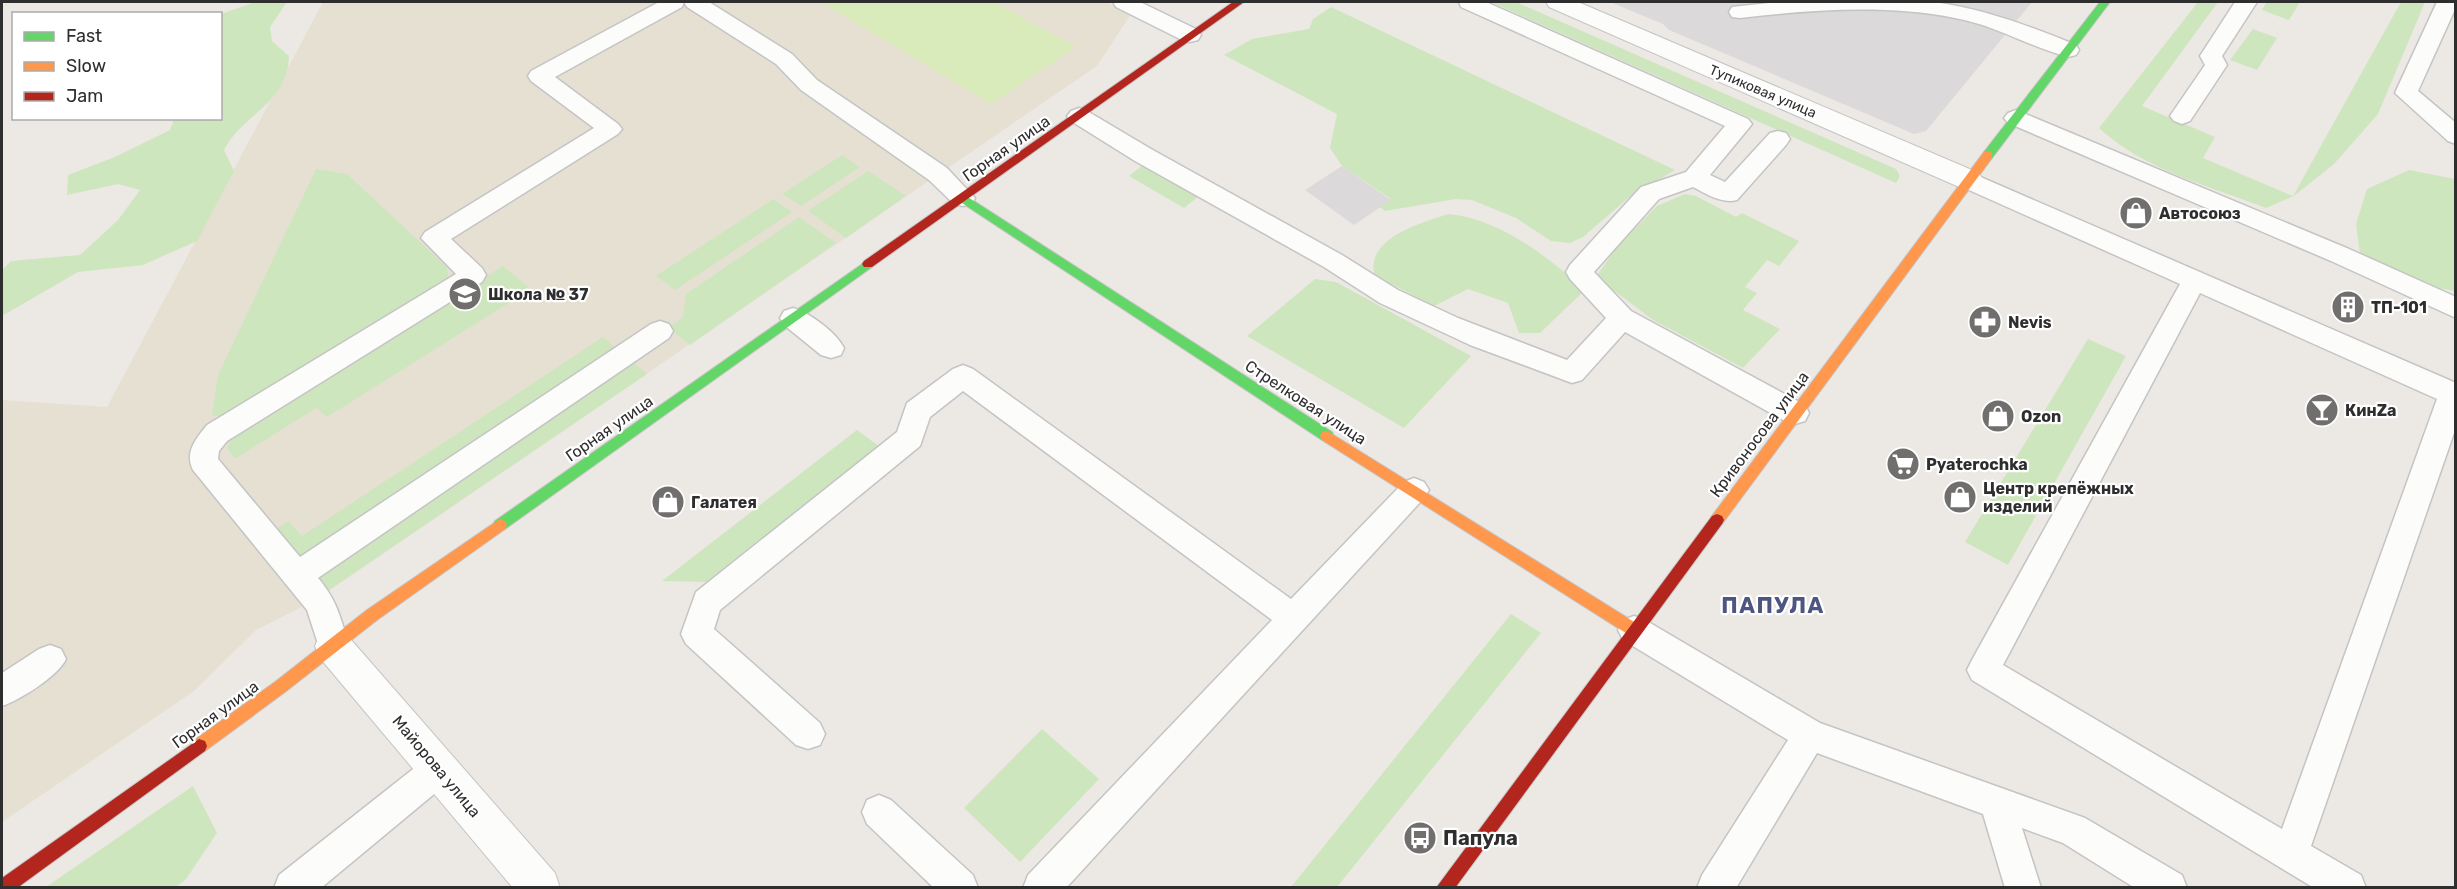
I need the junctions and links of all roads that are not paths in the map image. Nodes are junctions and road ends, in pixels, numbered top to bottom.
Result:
1 (674, 2) edge
2 (695, 2) edge
3 (1124, 2) edge
4 (1239, 2) edge
5 (1469, 2) edge
6 (1558, 2) edge
7 (2105, 2) edge
8 (2246, 2) edge
9 (2447, 2) edge
10 (1740, 12) dead end
11 (1190, 35) junction
12 (2068, 50) junction
13 (1079, 116) junction
14 (2182, 116) dead end
15 (2016, 118) junction
16 (2456, 136) edge
17 (1778, 139) dead end
18 (1695, 178) junction
19 (1969, 180) junction
20 (963, 198) junction
21 (2195, 279) junction
22 (2456, 308) edge
23 (793, 318) junction
24 (1622, 318) junction
25 (660, 331) dead end
26 (831, 348) dead end
27 (2454, 394) edge
28 (1795, 413) junction
29 (1414, 490) junction
30 (298, 575) junction
31 (1294, 619) junction
32 (1634, 630) junction
33 (333, 646) junction
34 (50, 659) dead end
35 (2, 692) edge
36 (808, 734) dead end
37 (1810, 735) junction
38 (439, 769) junction
39 (1997, 802) junction
40 (879, 812) dead end
41 (2291, 853) junction
42 (2, 888) edge
43 (292, 888) edge
44 (540, 888) edge
45 (960, 888) edge
46 (1041, 888) edge
47 (1444, 888) edge
48 (1715, 888) edge
49 (2023, 888) edge
50 (2169, 888) edge
51 (2348, 888) edge

1 - 30 lane
2 - 20 lane
3 - 11 lane
4 - 11 street, Горная улица
5 - 18 lane
6 - 19 street, Тупиковая улица
7 - 12 street, Кривоносова улица
8 - 14 lane
9 - 16 lane
10 - 12 lane
11 - 13 street, Горная улица
12 - 15 street, Кривоносова улица
13 - 20 street, Горная улица
13 - 24 lane
15 - 19 street, Кривоносова улица
15 - 22 lane
17 - 18 lane
18 - 24 lane
19 - 21 lane
19 - 28 street, Кривоносова улица
20 - 23 street, Горная улица
20 - 29 street, Стрелковая улица
21 - 27 lane
21 - 41 lane
23 - 26 lane
23 - 33 street, Горная улица
24 - 28 lane
25 - 30 lane
27 - 41 lane
28 - 32 street, Кривоносова улица
29 - 31 lane
29 - 32 street, Стрелковая улица
30 - 33 lane
31 - 36 lane
31 - 46 lane
32 - 37 lane
32 - 47 street, Кривоносова улица
33 - 38 street, Майорова улица
33 - 42 street, Горная улица
34 - 35 lane
37 - 39 lane
37 - 48 lane
38 - 43 lane
38 - 44 street, Майорова улица
39 - 49 lane
39 - 50 lane
40 - 45 lane
41 - 51 lane

